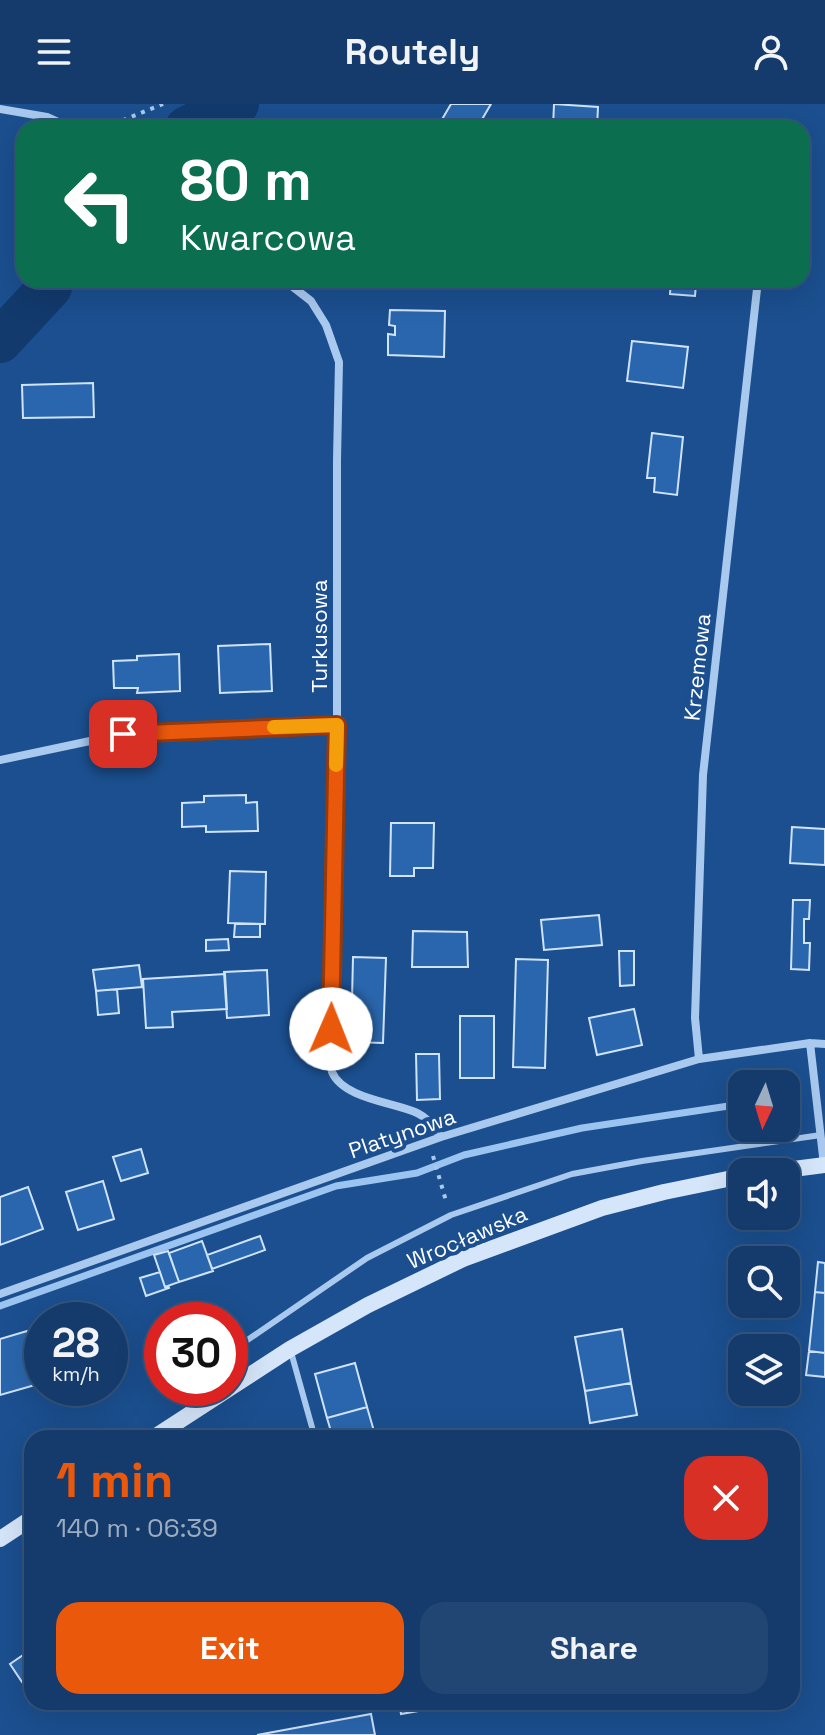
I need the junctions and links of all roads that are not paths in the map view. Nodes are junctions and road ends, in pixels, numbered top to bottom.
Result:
1 (0, 109) edge
2 (54, 120) edge
3 (294, 288) edge
4 (757, 288) edge
5 (337, 725) junction
6 (0, 760) edge
7 (810, 1043) junction
8 (825, 1044) edge
9 (699, 1059) junction
10 (821, 1135) junction
11 (441, 1137) junction
12 (824, 1165) edge
13 (800, 1168) edge
14 (728, 1179) edge
15 (0, 1294) edge
16 (248, 1340) edge
17 (290, 1349) junction
18 (248, 1375) edge
19 (200, 1406) edge
20 (165, 1430) edge
21 (313, 1430) edge
22 (24, 1523) edge
23 (0, 1539) edge

1 - 2 street
3 - 5 street, Turkusowa
4 - 9 street, Krzemowa
5 - 6 street
5 - 11 street, Turkusowa
7 - 8 street, Platynowa
7 - 9 street, Platynowa
7 - 10 street
9 - 11 street, Platynowa
10 - 12 street
10 - 16 lane
11 - 15 street, Platynowa
12 - 13 main road
14 - 17 main road, Wrocławska
17 - 18 main road, Wrocławska
17 - 21 lane
19 - 20 main road, Wrocławska
22 - 23 main road

